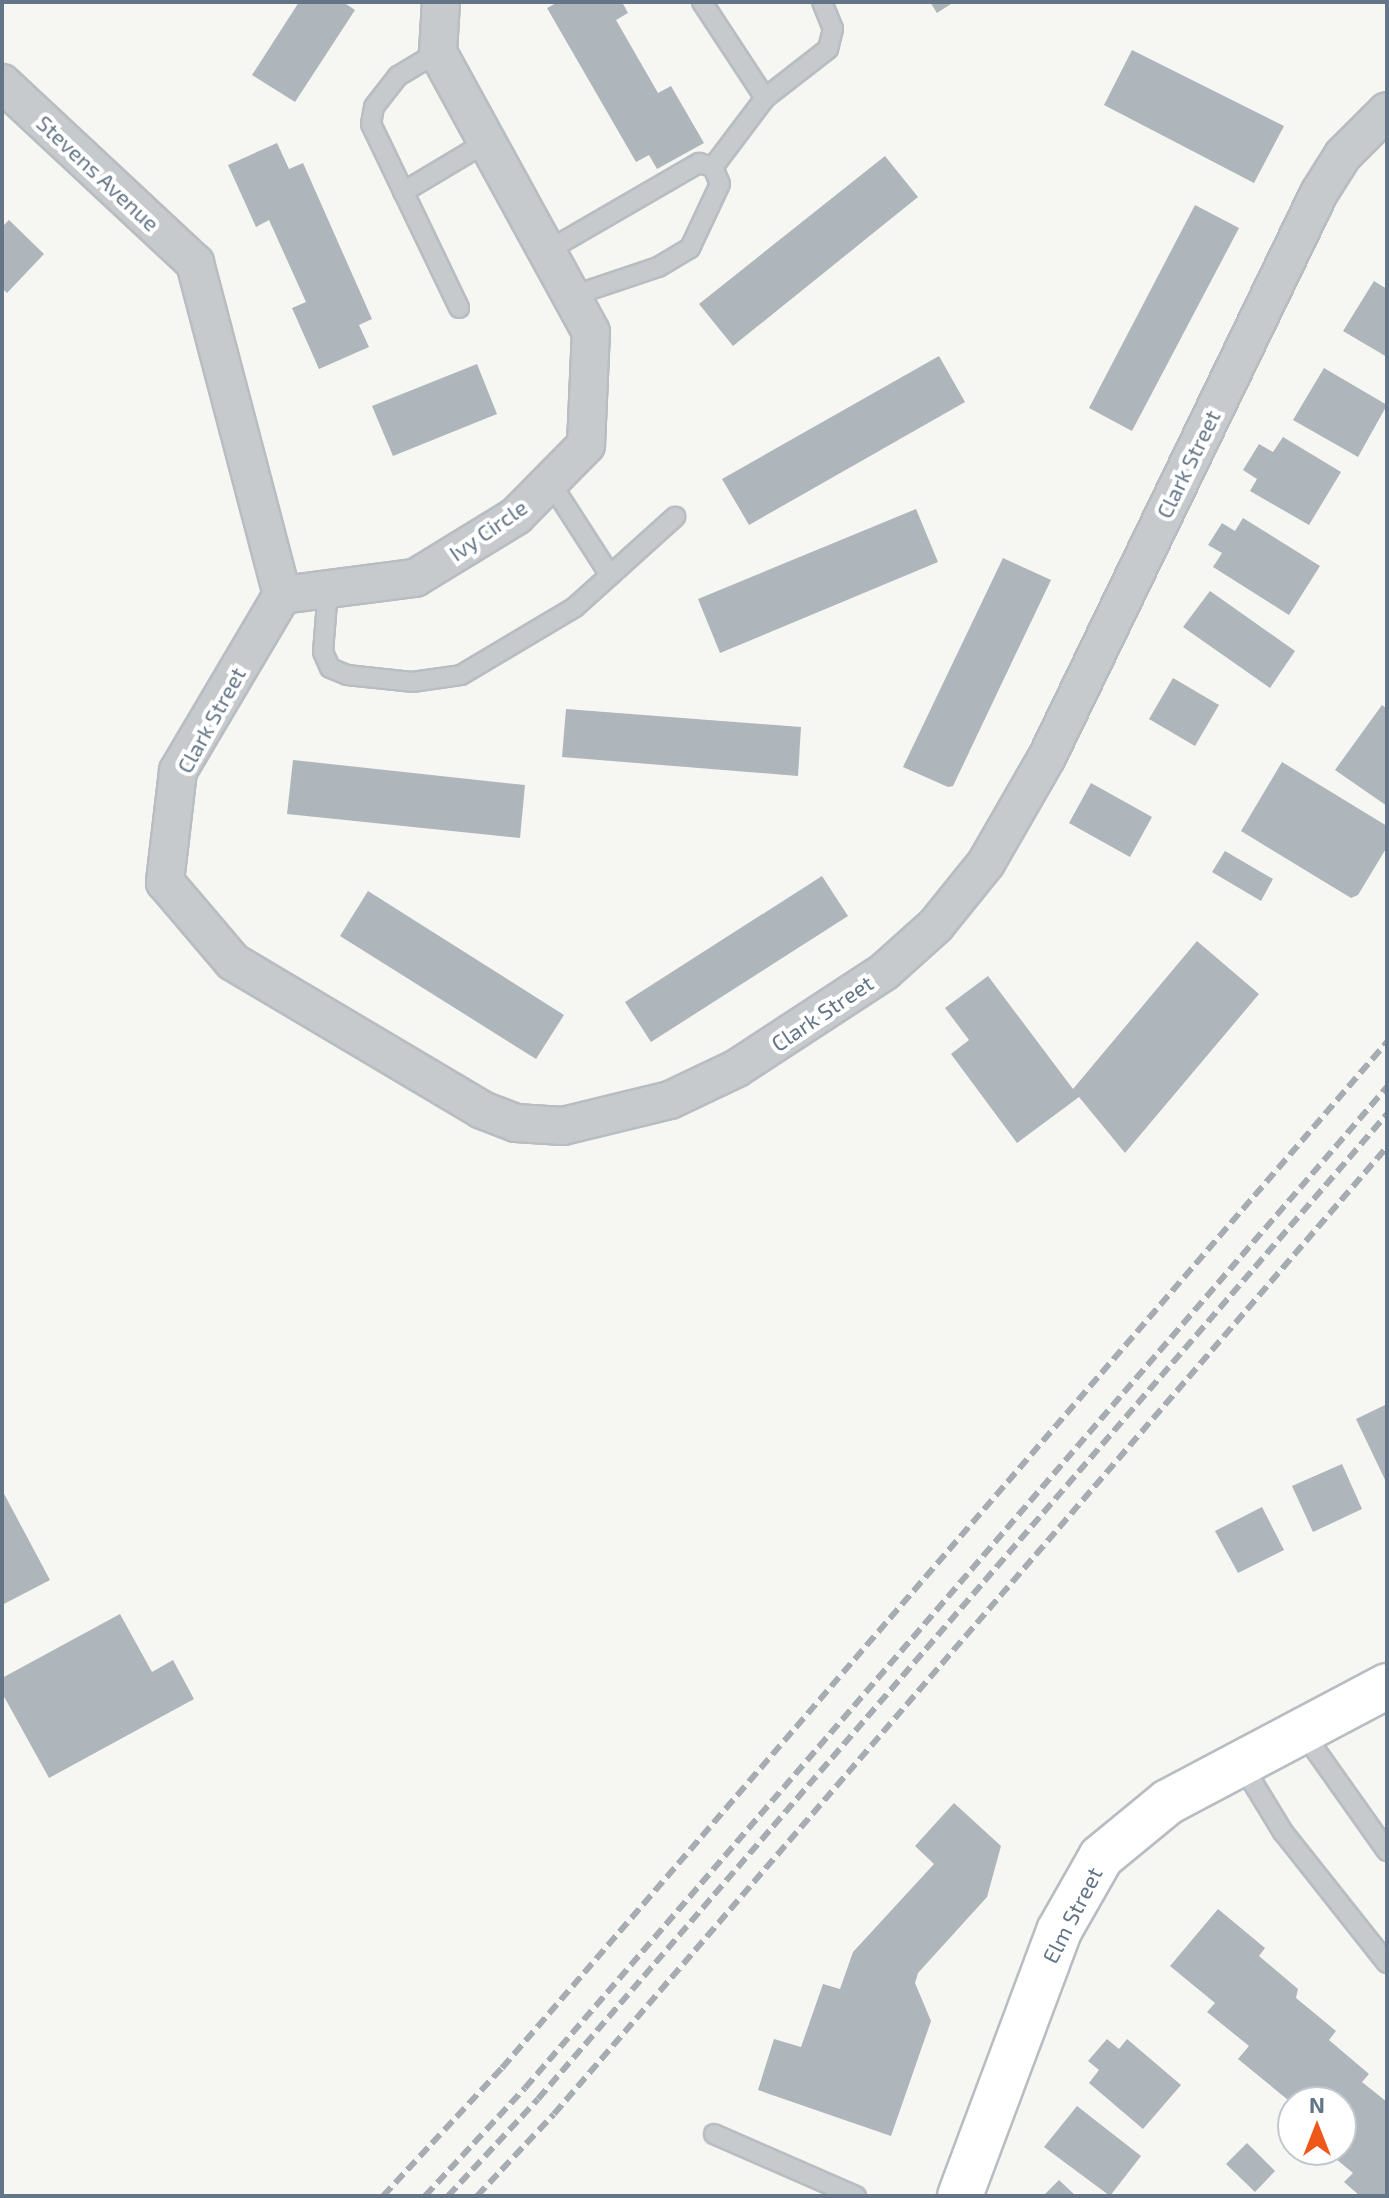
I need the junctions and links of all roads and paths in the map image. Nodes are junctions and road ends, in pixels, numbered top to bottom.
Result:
1 (441, 2) edge
2 (702, 2) edge
3 (822, 2) edge
4 (438, 52) junction
5 (2, 83) edge
6 (765, 98) junction
7 (1387, 111) edge
8 (487, 142) junction
9 (713, 167) junction
10 (403, 192) junction
11 (547, 251) junction
12 (572, 296) junction
13 (459, 308) dead end
14 (550, 482) junction
15 (675, 517) dead end
16 (610, 575) junction
17 (328, 590) junction
18 (282, 595) junction
19 (1387, 1686) edge
20 (1302, 1731) junction
21 (1241, 1763) junction
22 (1387, 1851) edge
23 (1387, 1963) edge
24 (714, 2134) dead end
25 (856, 2196) edge
26 (960, 2196) edge

1 - 4 street
2 - 6 lane
3 - 6 lane
4 - 8 street, Ivy Circle
4 - 10 lane
5 - 18 street, Stevens Avenue
6 - 9 lane
7 - 18 street, Clark Street
8 - 10 lane
8 - 11 street, Ivy Circle
9 - 11 lane
9 - 12 lane
10 - 13 lane
11 - 12 street, Ivy Circle
12 - 14 street, Ivy Circle
14 - 16 lane
14 - 17 street, Ivy Circle
15 - 16 lane
16 - 17 lane
17 - 18 street, Ivy Circle
19 - 20 main road, Elm Street
20 - 21 main road, Elm Street
20 - 22 lane
21 - 23 lane
21 - 26 main road, Elm Street
24 - 25 lane

